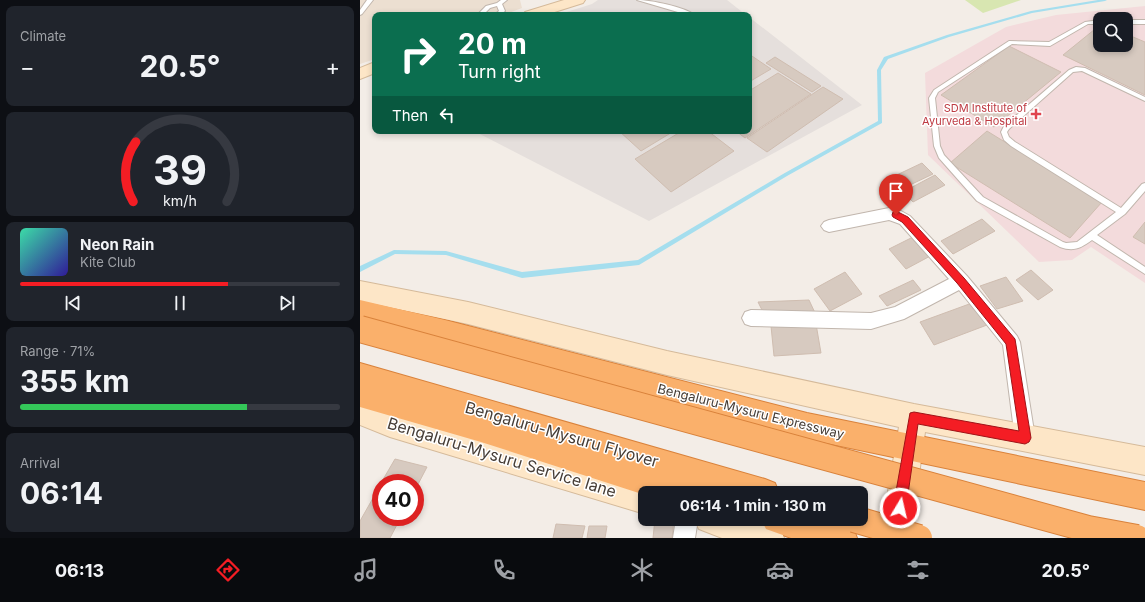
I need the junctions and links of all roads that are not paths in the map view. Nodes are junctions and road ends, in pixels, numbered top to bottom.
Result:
1 (370, 0) edge
2 (578, 0) edge
3 (640, 0) edge
4 (501, 2) edge
5 (676, 10) junction
6 (483, 12) edge
7 (501, 12) edge
8 (540, 12) edge
9 (672, 12) edge
10 (682, 12) edge
11 (360, 13) edge
12 (1133, 22) edge
13 (1145, 22) edge
14 (1093, 23) edge
15 (372, 68) edge
16 (360, 74) edge
17 (1145, 99) edge
18 (1145, 186) edge
19 (1122, 212) junction
20 (829, 226) dead end
21 (1091, 235) junction
22 (1145, 271) edge
23 (961, 280) junction
24 (360, 291) edge
25 (360, 311) edge
26 (751, 318) dead end
27 (360, 329) edge
28 (360, 375) edge
29 (360, 394) edge
30 (360, 412) edge
31 (394, 414) junction
32 (914, 417) junction
33 (1025, 438) junction
34 (909, 448) junction
35 (1145, 461) edge
36 (663, 486) edge
37 (741, 486) edge
38 (1145, 496) edge
39 (638, 498) edge
40 (868, 523) edge
41 (686, 526) edge
42 (731, 526) edge
43 (800, 526) edge
44 (684, 538) edge
45 (769, 538) edge
46 (842, 538) edge
47 (895, 538) edge
48 (919, 538) edge
49 (1138, 538) edge

1 - 11 lane
2 - 8 street
3 - 5 lane
4 - 6 lane
4 - 7 lane
5 - 9 lane
5 - 10 lane
12 - 13 lane
14 - 21 lane
15 - 16 street
17 - 19 lane
18 - 19 lane
19 - 21 lane
20 - 23 street
21 - 22 lane
23 - 26 street
23 - 33 street
24 - 32 street, Bengaluru-Mysuru Expressway
25 - 34 highway, Bengaluru-Mysuru Expressway
27 - 49 highway, Bengaluru-Mysuru Expressway, bridge
28 - 37 highway, Bengaluru-Mysuru Flyover
29 - 31 highway
30 - 31 street, Bengaluru-Mysuru Service lane
31 - 36 highway
31 - 39 street, Bengaluru-Mysuru Service lane
32 - 33 street, Bengaluru-Mysuru Expressway
32 - 34 street
33 - 35 street, Bengaluru-Mysuru Expressway
34 - 38 highway, Bengaluru-Mysuru Expressway
34 - 47 street
40 - 48 highway, bridge
41 - 44 street
42 - 45 street
43 - 46 highway

